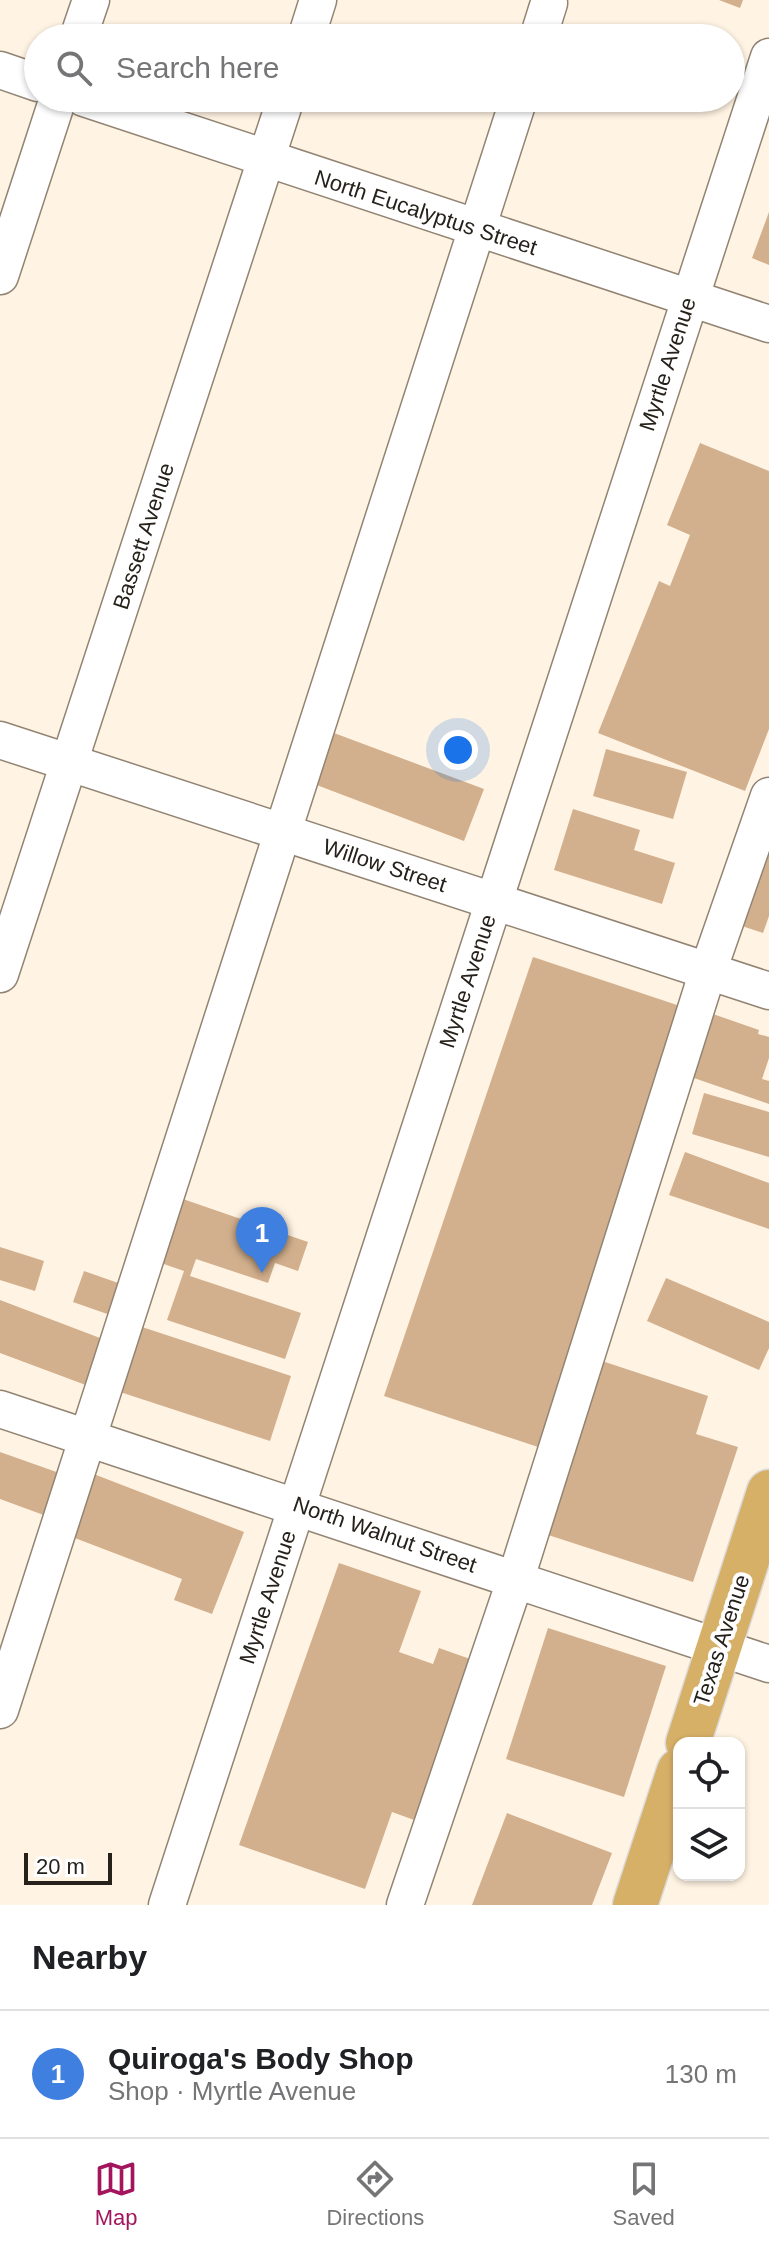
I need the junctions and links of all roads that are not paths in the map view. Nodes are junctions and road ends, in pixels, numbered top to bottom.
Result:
1 (91, 0) edge
2 (318, 0) edge
3 (549, 3) dead end
4 (83, 24) edge
5 (310, 24) edge
6 (542, 24) edge
7 (769, 57) edge
8 (0, 70) edge
9 (24, 78) edge
10 (53, 112) edge
11 (126, 112) edge
12 (281, 112) edge
13 (514, 112) edge
14 (266, 159) junction
15 (477, 228) junction
16 (0, 276) edge
17 (689, 297) junction
18 (769, 324) edge
19 (0, 740) edge
20 (69, 763) junction
21 (769, 796) edge
22 (285, 833) junction
23 (493, 900) junction
24 (708, 971) junction
25 (0, 974) edge
26 (766, 978) edge
27 (0, 1409) edge
28 (89, 1437) junction
29 (769, 1492) edge
30 (297, 1504) junction
31 (516, 1578) junction
32 (719, 1648) junction
33 (769, 1664) edge
34 (0, 1710) edge
35 (690, 1737) edge
36 (673, 1789) edge
37 (167, 1905) edge
38 (405, 1905) edge
39 (635, 1905) edge

1 - 4 street
2 - 5 street
3 - 6 street
7 - 17 street, Myrtle Avenue
8 - 9 street
10 - 16 street
11 - 14 street, North Eucalyptus Street
12 - 14 street, Bassett Avenue
13 - 15 street
14 - 15 street, North Eucalyptus Street
14 - 20 street, Bassett Avenue
15 - 17 street, North Eucalyptus Street
15 - 22 street
17 - 18 street, North Eucalyptus Street
17 - 23 street, Myrtle Avenue
19 - 20 street, Willow Street
20 - 22 street, Willow Street
20 - 25 street, Bassett Avenue
21 - 24 street
22 - 23 street, Willow Street
22 - 28 street
23 - 24 street, Willow Street
23 - 30 street, Myrtle Avenue
24 - 26 street, Willow Street
24 - 31 street
27 - 28 street, North Walnut Street
28 - 30 street, North Walnut Street
28 - 34 street
29 - 32 main road, Texas Avenue
30 - 31 street, North Walnut Street
30 - 37 street, Myrtle Avenue
31 - 32 street, North Walnut Street
31 - 38 street
32 - 33 street, North Walnut Street
32 - 35 main road, Texas Avenue
36 - 39 main road

